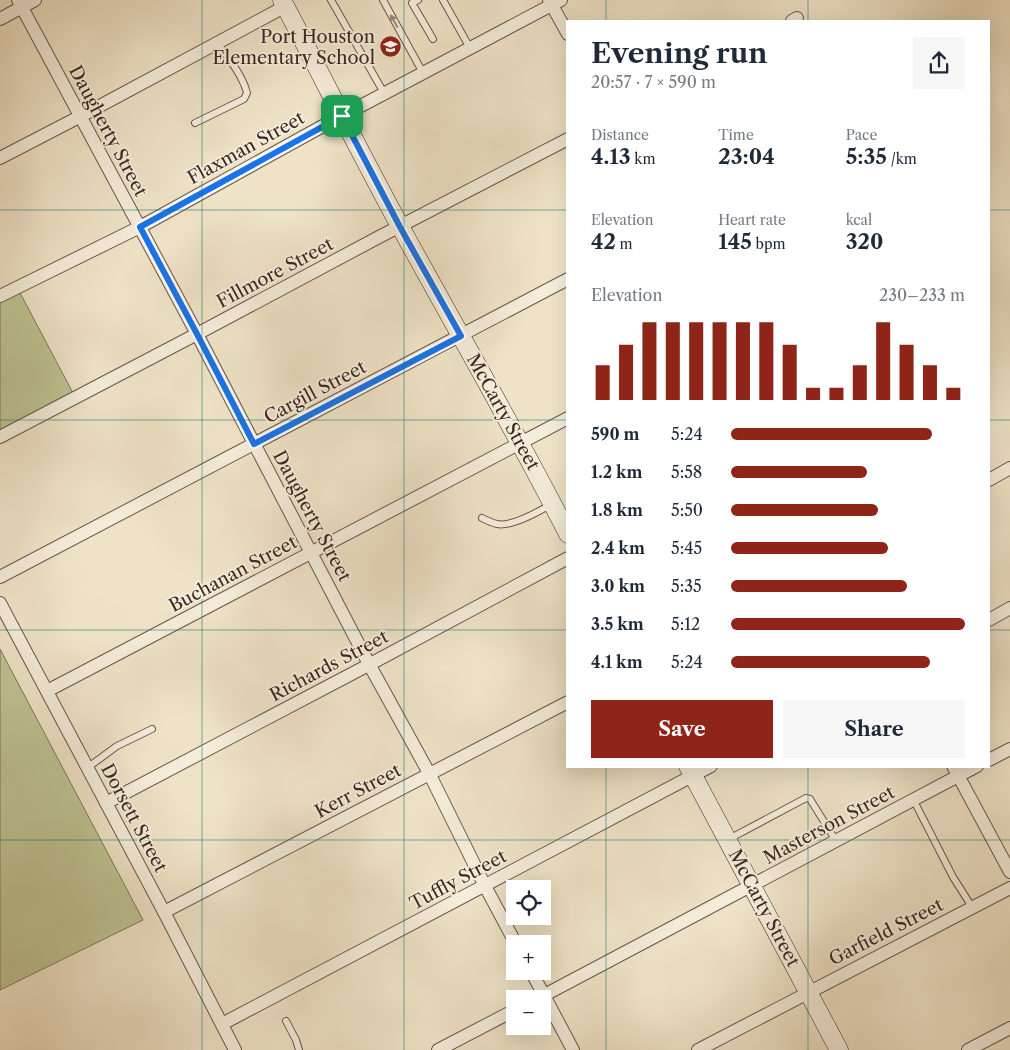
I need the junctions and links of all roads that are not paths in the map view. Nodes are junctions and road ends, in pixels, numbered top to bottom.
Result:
1 (36, 0) edge
2 (331, 0) edge
3 (383, 0) edge
4 (418, 0) edge
5 (443, 0) edge
6 (554, 2) edge
7 (284, 3) edge
8 (20, 4) edge
9 (0, 19) edge
10 (566, 29) edge
11 (433, 39) dead end
12 (217, 43) junction
13 (470, 48) junction
14 (423, 73) junction
15 (384, 93) junction
16 (81, 116) junction
17 (342, 116) junction
18 (195, 123) dead end
19 (566, 140) edge
20 (0, 158) edge
21 (140, 227) junction
22 (400, 227) junction
23 (566, 280) edge
24 (0, 296) edge
25 (197, 334) junction
26 (461, 336) junction
27 (566, 419) edge
28 (0, 437) edge
29 (520, 443) junction
30 (254, 444) junction
31 (1010, 468) edge
32 (990, 479) edge
33 (553, 504) junction
34 (482, 518) dead end
35 (566, 530) edge
36 (312, 553) junction
37 (566, 559) edge
38 (0, 578) edge
39 (0, 603) edge
40 (1010, 608) edge
41 (990, 619) edge
42 (369, 664) junction
43 (47, 691) junction
44 (566, 703) edge
45 (152, 729) dead end
46 (1010, 749) edge
47 (990, 759) edge
48 (87, 768) junction
49 (704, 768) edge
50 (968, 768) edge
51 (691, 771) edge
52 (955, 771) edge
53 (429, 773) junction
54 (913, 800) junction
55 (106, 803) junction
56 (728, 839) junction
57 (836, 842) junction
58 (1010, 872) edge
59 (752, 885) junction
60 (485, 886) junction
61 (1010, 888) edge
62 (972, 907) junction
63 (164, 912) junction
64 (511, 935) edge
65 (551, 991) edge
66 (808, 992) junction
67 (506, 1015) edge
68 (551, 1015) edge
69 (286, 1021) dead end
70 (222, 1024) junction
71 (1010, 1028) edge
72 (235, 1050) edge
73 (299, 1050) edge
74 (438, 1050) edge
75 (573, 1050) edge
76 (698, 1050) edge
77 (839, 1050) edge
78 (968, 1050) edge

1 - 8 street
2 - 15 lane
14 -> 3 lane
4 - 11 lane
5 - 13 lane
6 - 10 street
6 - 13 street, Flaxman Street
7 - 12 street
7 - 17 main road, McCarty Street
8 - 9 street
8 - 16 street, Daugherty Street
12 - 16 street
12 - 18 lane
13 - 14 street, Flaxman Street
14 - 15 street, Flaxman Street
15 - 17 street, Flaxman Street
16 - 20 street
16 - 21 street, Daugherty Street
17 - 21 street, Flaxman Street
17 - 22 main road, McCarty Street
19 - 22 street, Fillmore Street
21 - 24 street, Flaxman Street
21 - 25 street, Daugherty Street
22 - 25 street, Fillmore Street
22 - 26 main road, McCarty Street
23 - 26 street, Cargill Street
25 - 28 street, Fillmore Street
25 - 30 street, Daugherty Street
26 - 29 main road, McCarty Street
26 - 30 street, Cargill Street
27 - 29 street, Buchanan Street
29 - 33 main road, McCarty Street
29 - 36 street, Buchanan Street
30 - 36 street, Daugherty Street
30 - 38 street, Cargill Street
31 - 32 street
33 - 34 lane
33 - 35 main road, McCarty Street
36 - 42 street, Daugherty Street
36 - 43 street, Buchanan Street
37 - 42 street, Richards Street
39 - 43 street, Dorsett Street
40 - 41 street
42 - 53 street, Daugherty Street
42 - 55 street, Richards Street
43 - 48 street, Dorsett Street
44 - 53 street, Kerr Street
45 - 48 lane
46 - 47 street
48 - 55 street, Dorsett Street
49 - 51 street, Tuffly Street
50 - 52 street, Masterson Street
51 - 56 main road, McCarty Street
51 - 60 street, Tuffly Street
52 - 54 street, Masterson Street
52 - 58 street
53 - 60 street, Daugherty Street
53 - 63 street, Kerr Street
54 - 57 street, Masterson Street
54 - 62 lane
55 - 63 street, Dorsett Street
56 - 57 lane
56 - 59 main road, McCarty Street
57 - 59 street, Masterson Street
59 - 65 street, Masterson Street
59 - 66 main road, McCarty Street
60 - 64 street, Daugherty Street
60 - 70 street, Tuffly Street
61 - 62 street, Garfield Street
62 - 66 street, Garfield Street
63 - 70 street, Dorsett Street
66 - 76 street, Garfield Street
66 - 77 main road, McCarty Street
67 - 74 street
68 - 75 street
69 - 73 lane
70 - 72 street, Dorsett Street
71 - 78 street

